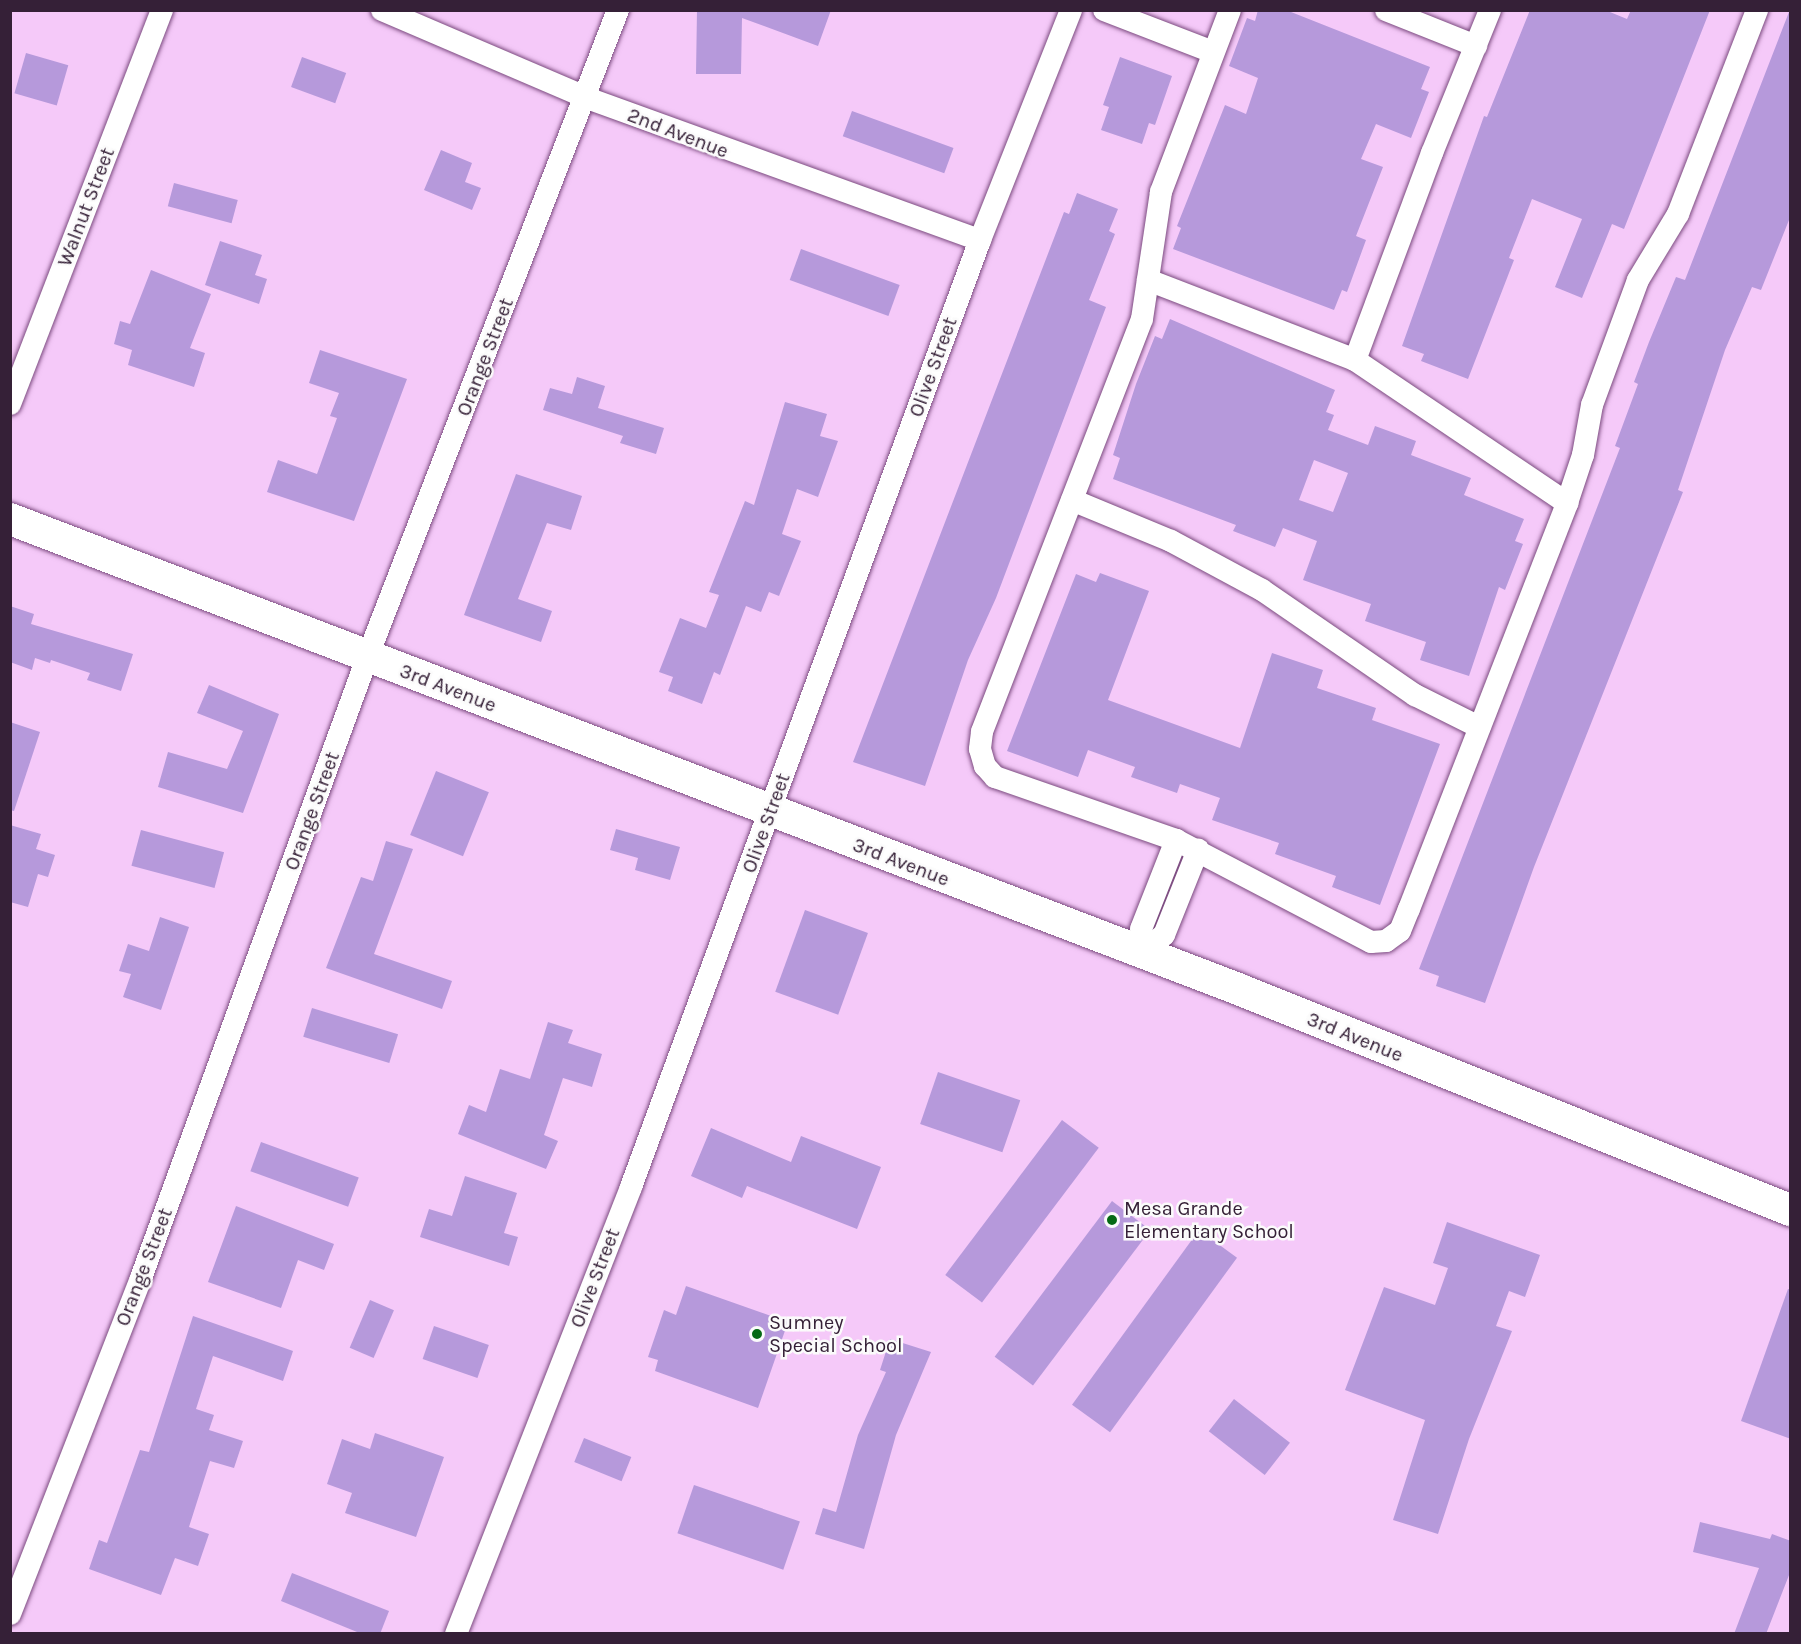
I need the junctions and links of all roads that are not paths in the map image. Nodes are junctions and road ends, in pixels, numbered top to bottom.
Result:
1 (162, 10) edge
2 (382, 10) edge
3 (618, 10) edge
4 (1071, 10) edge
5 (1104, 10) edge
6 (1230, 10) edge
7 (1386, 10) edge
8 (1490, 10) edge
9 (1757, 10) edge
10 (1476, 46) junction
11 (1213, 52) junction
12 (587, 98) junction
13 (980, 240) junction
14 (1148, 280) junction
15 (1355, 360) junction
16 (10, 404) edge
17 (1072, 500) junction
18 (1567, 503) junction
19 (10, 519) edge
20 (367, 658) junction
21 (1479, 727) junction
22 (770, 811) junction
23 (1176, 840) junction
24 (1198, 850) junction
25 (1142, 952) junction
26 (1791, 1210) edge
27 (10, 1614) edge
28 (456, 1634) edge

1 - 16 street, Walnut Street
2 - 12 street, 2nd Avenue
3 - 12 street, Orange Street
4 - 13 street, Olive Street
5 - 11 street
6 - 11 street
7 - 10 street
8 - 10 street
9 - 18 street
10 - 15 street
11 - 14 street
12 - 13 street, 2nd Avenue
12 - 20 street, Orange Street
13 - 22 street, Olive Street
14 - 15 street
14 - 17 street
15 - 18 street
17 - 21 street
17 - 23 street
18 - 21 street
19 - 20 street, 3rd Avenue
20 - 22 street, 3rd Avenue
20 - 27 street, Orange Street
21 - 24 street
22 - 25 street, 3rd Avenue
22 - 28 street, Olive Street
23 - 24 street
23 - 25 street
24 - 25 street
25 - 26 street, 3rd Avenue

